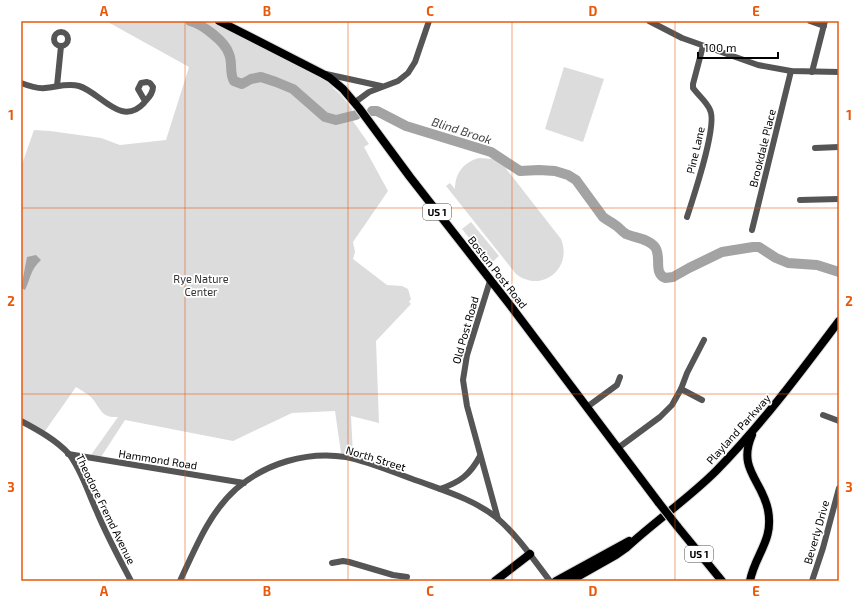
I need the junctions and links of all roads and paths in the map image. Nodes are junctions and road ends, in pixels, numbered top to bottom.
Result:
1 (219, 21) edge
2 (429, 21) edge
3 (649, 21) edge
4 (810, 21) edge
5 (825, 24) edge
6 (61, 46) dead end
7 (703, 46) junction
8 (791, 71) junction
9 (812, 72) junction
10 (839, 72) edge
11 (323, 74) junction
12 (21, 83) edge
13 (57, 86) junction
14 (381, 86) junction
15 (145, 101) dead end
16 (354, 102) junction
17 (839, 147) edge
18 (815, 148) dead end
19 (839, 199) edge
20 (800, 200) dead end
21 (687, 217) dead end
22 (752, 230) dead end
23 (490, 281) junction
24 (839, 321) edge
25 (704, 340) dead end
26 (620, 377) dead end
27 (681, 390) junction
28 (702, 400) dead end
29 (587, 407) junction
30 (823, 415) dead end
31 (21, 421) edge
32 (839, 421) edge
33 (757, 427) junction
34 (618, 448) junction
35 (68, 454) junction
36 (480, 456) junction
37 (244, 483) junction
38 (839, 488) edge
39 (440, 489) junction
40 (498, 519) junction
41 (639, 536) junction
42 (530, 554) junction
43 (332, 563) dead end
44 (384, 573) junction
45 (407, 577) dead end
46 (131, 581) edge
47 (180, 581) edge
48 (382, 581) edge
49 (495, 581) edge
50 (550, 581) edge
51 (556, 581) edge
52 (570, 581) edge
53 (722, 581) edge
54 (750, 581) edge
55 (812, 581) edge

1 - 11 main road, Boston Post Road / US 1
2 - 14 street
3 - 7 street
4 - 5 street
5 - 9 street
6 - 13 street
7 - 8 street
7 - 21 street, Pine Lane
8 - 9 street
8 - 22 street, Brookdale Place
9 - 10 street
11 - 14 street
11 - 16 main road, Boston Post Road / US 1
12 - 13 street
13 - 15 street
14 - 16 street
16 - 23 main road, Boston Post Road / US 1
17 - 18 street
19 - 20 street
23 - 29 main road, Boston Post Road / US 1
23 - 36 street, Old Post Road
24 - 33 main road, Playland Parkway
25 - 27 street
26 - 29 street
27 - 28 street
27 - 34 street
29 - 34 main road, Boston Post Road / US 1
30 - 32 street
31 - 35 street, Theodore Fremd Avenue
33 - 41 main road, Playland Parkway
33 - 54 main road
34 - 53 main road, Boston Post Road / US 1, bridge
35 - 37 street, Hammond Road
35 - 46 street, Theodore Fremd Avenue
36 - 39 street
36 - 40 street, Old Post Road
37 - 39 street, North Street
37 - 47 street, North Street
38 - 55 street, Beverly Drive
39 - 40 street, North Street
40 - 42 street, Old Post Road
41 - 51 main road, Playland Parkway
41 - 52 main road, Playland Parkway
42 - 49 main road
42 - 50 street, Old Post Road
43 - 44 street
44 - 45 street
44 - 48 street

